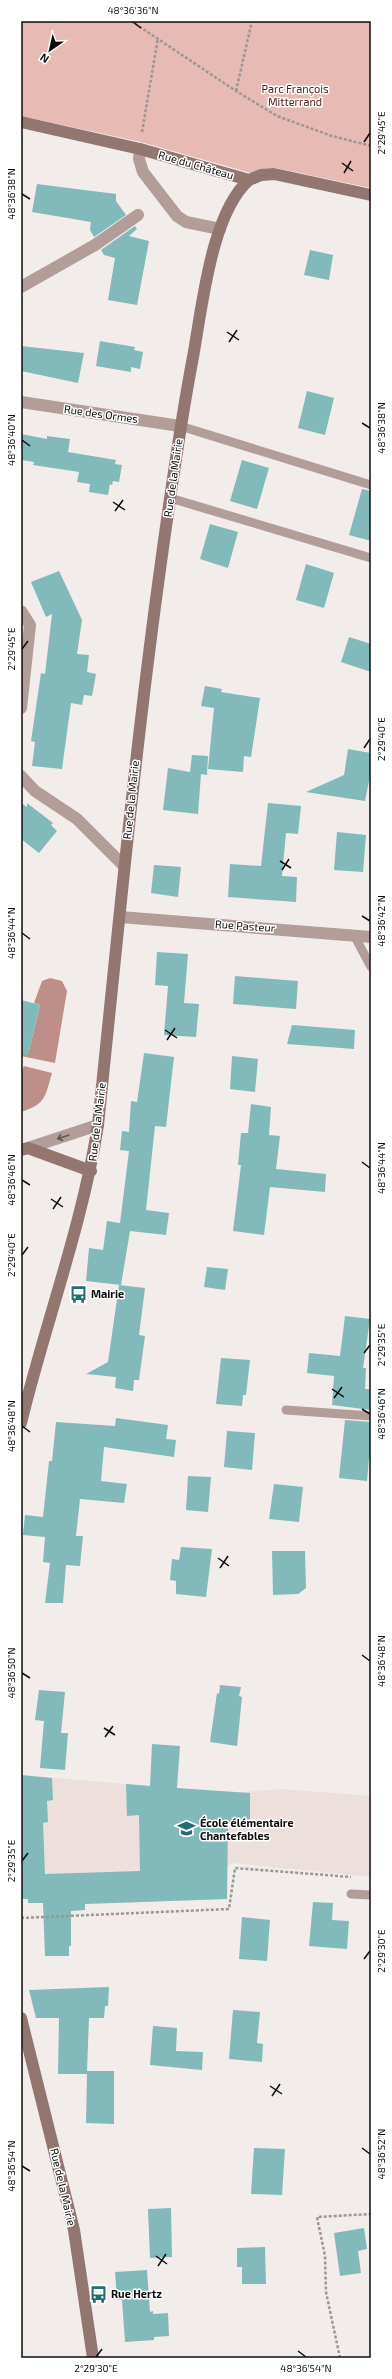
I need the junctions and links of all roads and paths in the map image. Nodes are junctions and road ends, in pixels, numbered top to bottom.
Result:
1 (131, 21) edge
2 (252, 21) edge
3 (158, 38) junction
4 (236, 91) junction
5 (21, 122) edge
6 (371, 146) edge
7 (140, 148) junction
8 (249, 180) junction
9 (371, 195) edge
10 (138, 215) dead end
11 (220, 229) junction
12 (21, 286) edge
13 (21, 402) edge
14 (180, 426) junction
15 (371, 485) edge
16 (170, 498) junction
17 (371, 558) edge
18 (21, 611) edge
19 (21, 708) edge
20 (21, 776) edge
21 (124, 866) junction
22 (120, 917) junction
23 (354, 935) junction
24 (371, 937) edge
25 (371, 967) edge
26 (98, 1126) junction
27 (24, 1149) edge
28 (91, 1171) junction
29 (286, 1410) dead end
30 (371, 1416) edge
31 (21, 1423) edge
32 (358, 1878) dead end
33 (352, 1894) dead end
34 (371, 1896) edge
35 (21, 1918) edge
36 (21, 2018) edge
37 (371, 2214) edge
38 (93, 2358) edge
39 (340, 2358) edge

1 - 3 path
2 - 4 path
3 - 4 path
3 - 7 path
4 - 6 path
5 - 7 street, Rue du Château
7 - 8 street, Rue du Château
7 - 11 street
8 - 9 street, Rue du Château
8 - 11 street, Rue de la Mairie
10 - 12 street
11 - 14 street, Rue de la Mairie
13 - 14 street, Rue des Ormes
14 - 15 lane
14 - 16 street, Rue de la Mairie
16 - 17 lane
16 - 21 street, Rue de la Mairie
18 - 19 street
20 - 21 street
21 - 22 street, Rue de la Mairie
22 - 23 street, Rue Pasteur
22 - 26 street, Rue de la Mairie
23 - 24 street, Rue Pasteur
23 - 25 lane
26 -> 27 street
26 - 28 street, Rue de la Mairie
27 - 28 street
28 - 31 street, Rue de la Mairie
29 - 30 lane
32 - 35 path
33 - 34 lane
36 - 38 street, Rue de la Mairie
37 - 39 path

